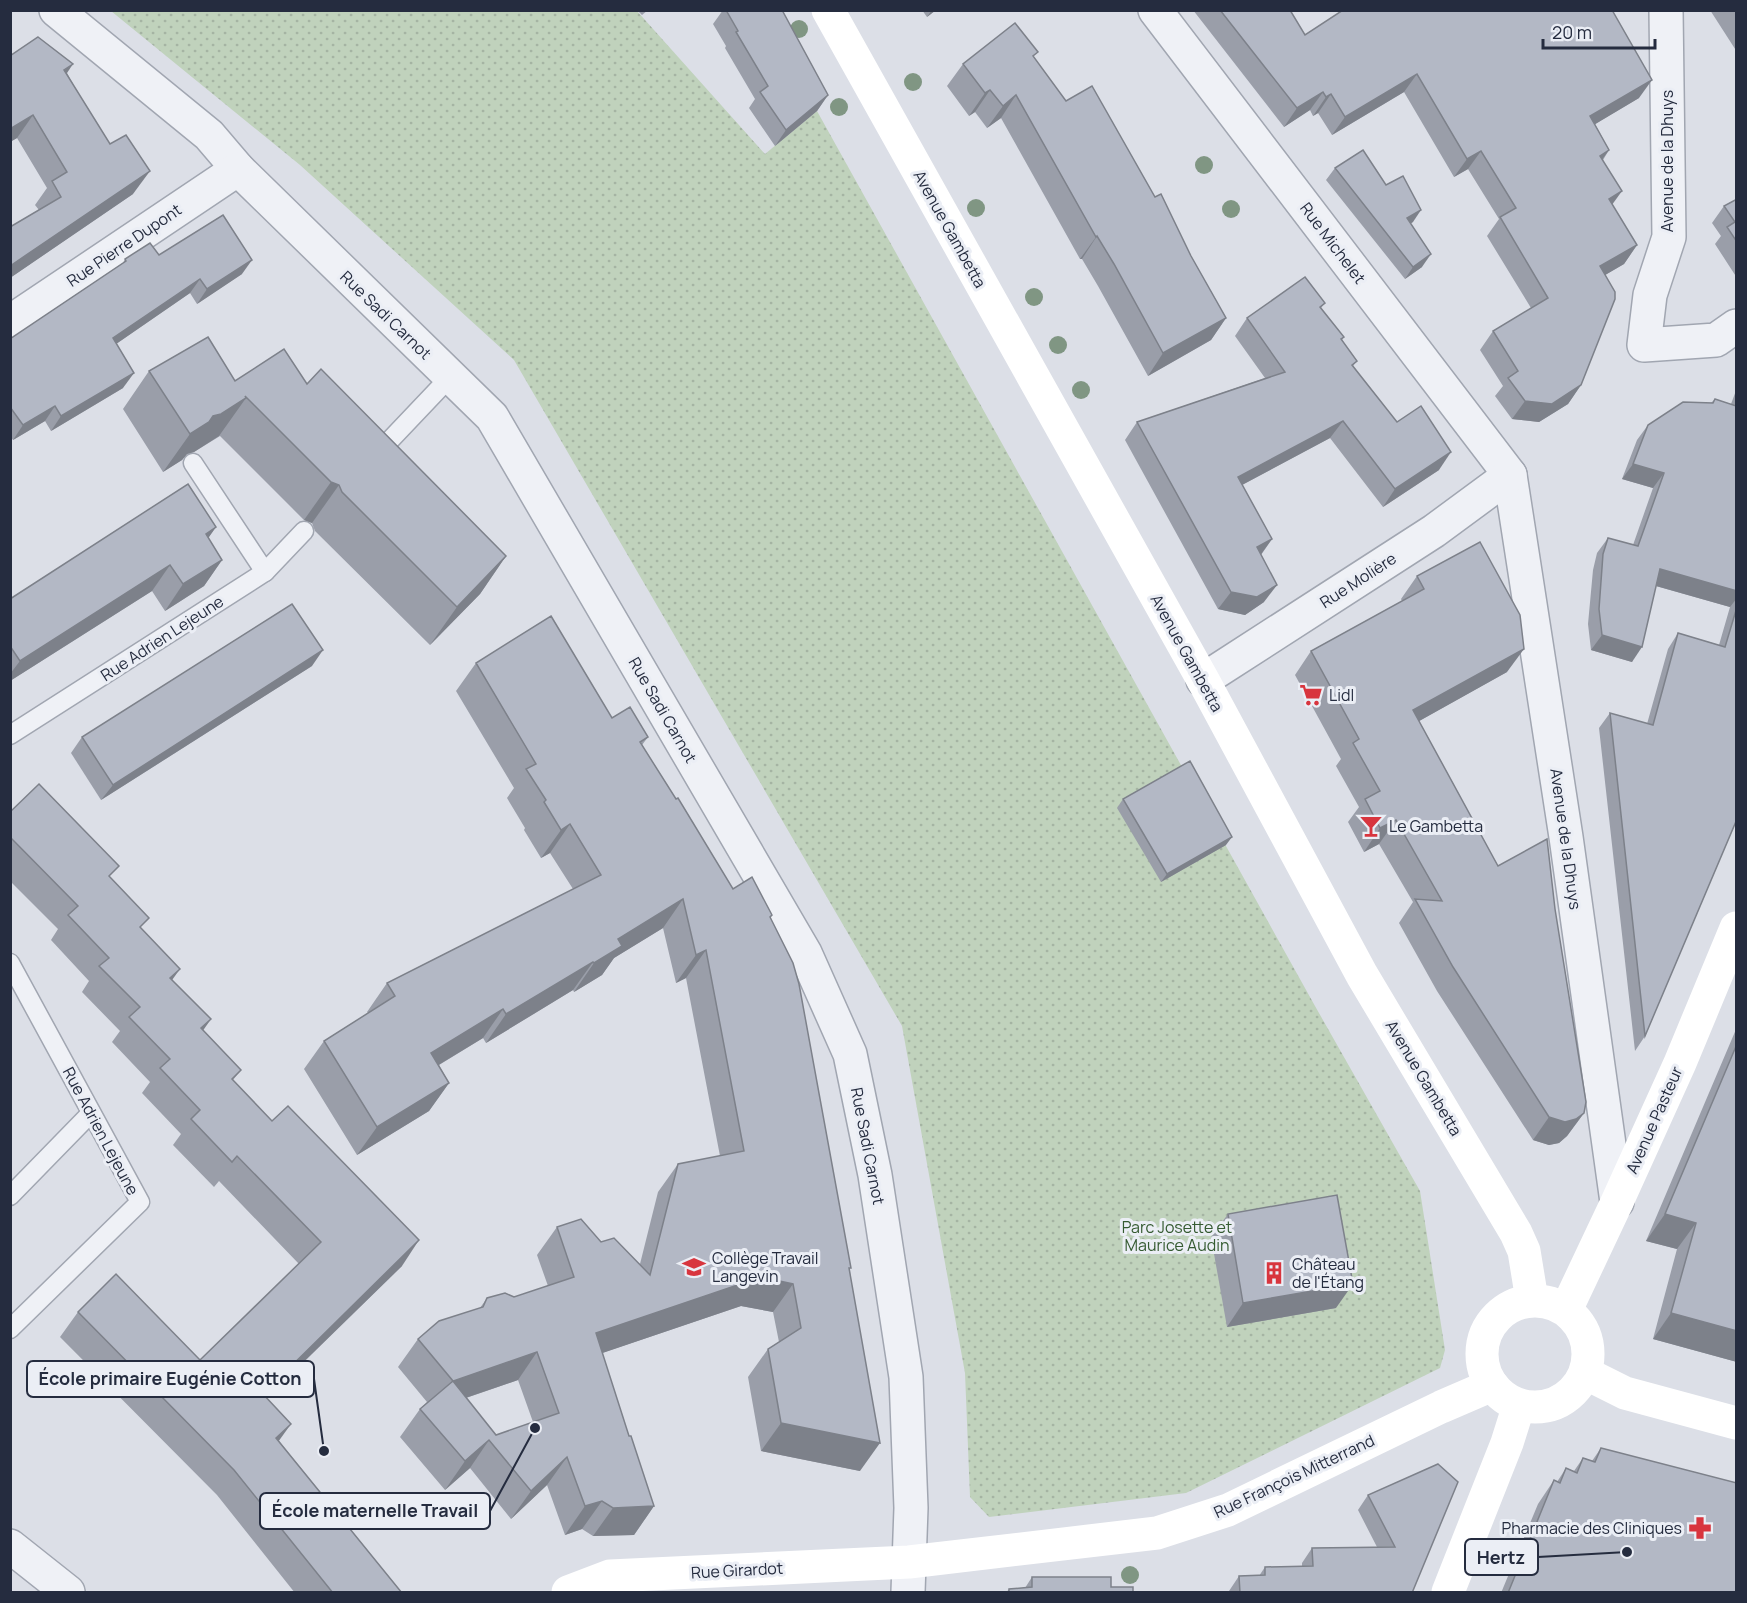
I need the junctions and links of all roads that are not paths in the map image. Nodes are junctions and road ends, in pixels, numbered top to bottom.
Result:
1 (56, 10) edge
2 (828, 10) edge
3 (1155, 10) edge
4 (1666, 10) edge
5 (238, 169) junction
6 (10, 322) edge
7 (1737, 326) edge
8 (450, 377) junction
9 (193, 463) edge
10 (368, 464) edge
11 (1510, 476) junction
12 (304, 531) dead end
13 (265, 572) junction
14 (1203, 680) junction
15 (10, 735) edge
16 (1737, 928) edge
17 (10, 963) edge
18 (91, 1113) junction
19 (10, 1196) edge
20 (1617, 1203) junction
21 (1532, 1300) junction
22 (1566, 1310) junction
23 (10, 1329) edge
24 (1586, 1373) junction
25 (1492, 1385) junction
26 (1519, 1405) junction
27 (1737, 1423) edge
28 (10, 1546) edge
29 (909, 1577) edge
30 (68, 1593) edge
31 (568, 1593) edge
32 (1448, 1593) edge

1 - 5 street, Rue Sadi Carnot
2 - 14 main road, Avenue Gambetta
3 - 11 street, Rue Michelet
4 - 7 street, Avenue de la Dhuys
5 - 6 street, Rue Pierre Dupont
5 - 8 street, Rue Sadi Carnot
8 - 10 lane
8 - 29 street, Rue Sadi Carnot
9 - 13 lane
11 - 14 street, Rue Molière
11 - 20 street, Avenue de la Dhuys
12 - 13 lane, Rue Adrien Lejeune
13 - 15 lane, Rue Adrien Lejeune
14 - 21 main road, Avenue Gambetta
16 - 20 main road, Avenue Pasteur
17 - 18 lane, Rue Adrien Lejeune
18 - 19 lane
18 - 23 lane, Rue Adrien Lejeune
20 - 22 main road, Avenue Pasteur
21 - 22 main road
21 - 25 main road
22 - 24 main road
24 - 26 main road
24 - 27 main road
25 - 26 main road
25 - 29 main road, Rue François Mitterrand
26 - 32 main road
28 - 30 street
29 - 31 main road, Rue Girardot

